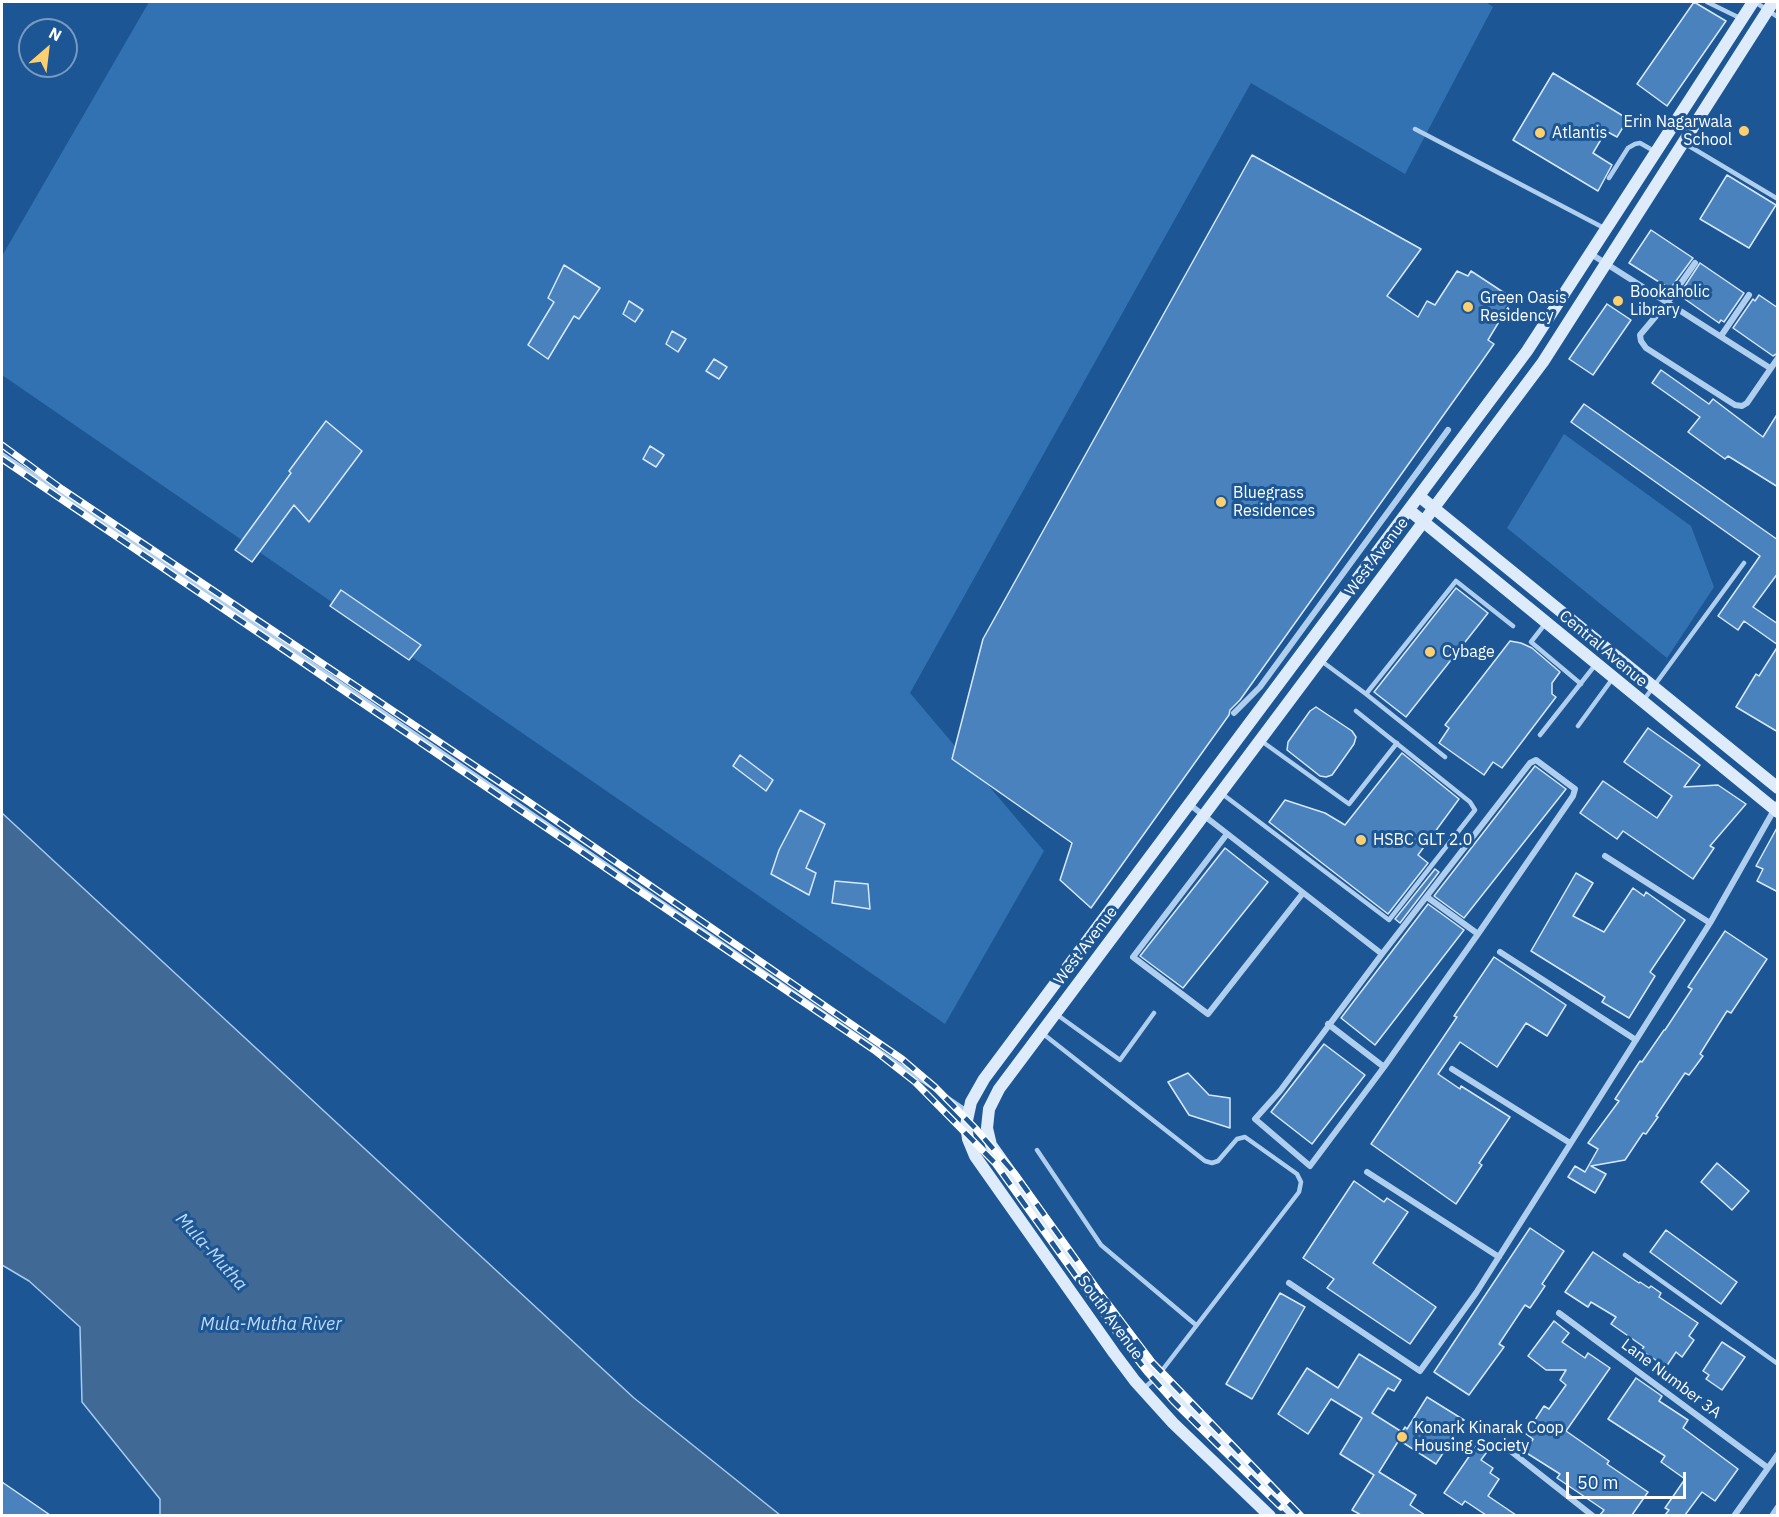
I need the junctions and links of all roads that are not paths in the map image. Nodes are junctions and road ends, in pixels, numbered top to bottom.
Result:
1 (1707, 2) edge
2 (1753, 2) edge
3 (1773, 10) edge
4 (1742, 20) junction
5 (1415, 129) dead end
6 (1684, 143) junction
7 (1656, 152) junction
8 (1609, 178) dead end
9 (1778, 199) edge
10 (1606, 230) junction
11 (1591, 254) junction
12 (1607, 263) junction
13 (1695, 263) dead end
14 (1749, 295) dead end
15 (1668, 303) junction
16 (1721, 336) junction
17 (1778, 358) edge
18 (1770, 368) junction
19 (1448, 430) dead end
20 (2, 454) edge
21 (1419, 496) junction
22 (1433, 508) junction
23 (1408, 510) junction
24 (1423, 522) junction
25 (1375, 531) junction
26 (1387, 539) junction
27 (1744, 563) dead end
28 (1546, 623) junction
29 (1512, 626) dead end
30 (1320, 660) junction
31 (1596, 664) junction
32 (1613, 678) junction
33 (1581, 684) junction
34 (1654, 687) junction
35 (1366, 694) junction
36 (1642, 702) junction
37 (1356, 711) dead end
38 (1234, 713) dead end
39 (1578, 726) dead end
40 (1540, 735) dead end
41 (1260, 740) junction
42 (1397, 743) junction
43 (1445, 757) dead end
44 (1778, 788) edge
45 (1221, 793) junction
46 (1189, 804) junction
47 (1776, 808) edge
48 (1204, 816) junction
49 (1227, 834) junction
50 (1605, 856) dead end
51 (1303, 893) junction
52 (1427, 897) junction
53 (1710, 923) junction
54 (1478, 934) junction
55 (1500, 952) dead end
56 (1382, 954) junction
57 (1154, 1013) dead end
58 (1056, 1014) junction
59 (1328, 1024) junction
60 (1042, 1033) junction
61 (1636, 1040) junction
62 (1384, 1067) junction
63 (1452, 1069) dead end
64 (969, 1112) junction
65 (987, 1117) joint
66 (1570, 1143) junction
67 (1037, 1150) dead end
68 (1367, 1172) dead end
69 (1625, 1255) dead end
70 (1499, 1257) junction
71 (1288, 1283) dead end
72 (1559, 1313) dead end
73 (1196, 1324) junction
74 (1778, 1364) edge
75 (1157, 1377) junction
76 (1142, 1389) junction
77 (1508, 1449) dead end
78 (1778, 1454) edge
79 (1767, 1468) junction
80 (1778, 1507) edge
81 (1270, 1515) edge
82 (1298, 1515) edge
83 (1593, 1515) edge
84 (1734, 1515) edge
85 (1772, 1515) edge

1 - 4 lane
2 - 3 lane
2 - 4 main road, West Avenue
3 - 6 main road, West Avenue
4 - 7 main road, West Avenue
5 - 10 lane
6 - 9 lane
6 - 12 main road, West Avenue
7 - 8 lane
7 - 10 main road, West Avenue
10 - 11 main road, West Avenue
11 - 12 street
11 - 21 main road, West Avenue
12 - 15 street
12 - 22 main road, West Avenue
13 - 15 street
14 - 16 street
15 - 16 street
15 - 18 street
16 - 18 street
17 - 18 street
19 - 25 street
20 - 64 lane
21 - 22 main road, Central Avenue
21 - 23 main road, West Avenue
22 - 24 main road, West Avenue
22 - 34 main road, Central Avenue
23 - 24 main road, Central Avenue
23 - 26 main road, West Avenue
24 - 28 main road, Central Avenue
24 - 30 main road, West Avenue
25 - 26 street
25 - 38 street
26 - 46 main road, West Avenue
27 - 34 lane
28 - 31 main road, Central Avenue
28 - 33 lane
29 - 35 lane
30 - 35 lane
30 - 41 main road, West Avenue
31 - 32 main road, Central Avenue
31 - 33 lane
32 - 36 main road, Central Avenue
32 - 39 lane
33 - 40 lane
34 - 36 lane
34 - 44 main road, Central Avenue
35 - 43 lane
36 - 47 main road, Central Avenue
37 - 42 lane
41 - 42 lane
41 - 45 main road, West Avenue
42 - 45 lane
45 - 48 main road, West Avenue
46 - 48 street
46 - 64 main road, West Avenue
47 - 53 street
48 - 49 street
48 - 58 main road, West Avenue
49 - 51 street
49 - 51 street
50 - 53 street
51 - 56 street
52 - 54 street
52 - 54 street
52 - 56 street
53 - 61 street
54 - 62 street
55 - 61 street
56 - 59 street
57 - 58 lane
58 - 60 main road, West Avenue
59 - 62 street
59 - 62 street
60 - 65 main road, West Avenue
60 - 73 lane
61 - 66 street
63 - 66 street
64 - 76 main road, South Avenue
65 - 75 main road, South Avenue
66 - 70 street
67 - 73 lane
68 - 70 street
69 - 74 lane
70 - 71 street
72 - 79 street, Lane Number 3A
73 - 75 lane
75 - 76 lane
75 - 82 main road, South Avenue
76 - 81 main road, South Avenue
77 - 83 street
78 - 79 street
79 - 84 street
80 - 85 street

